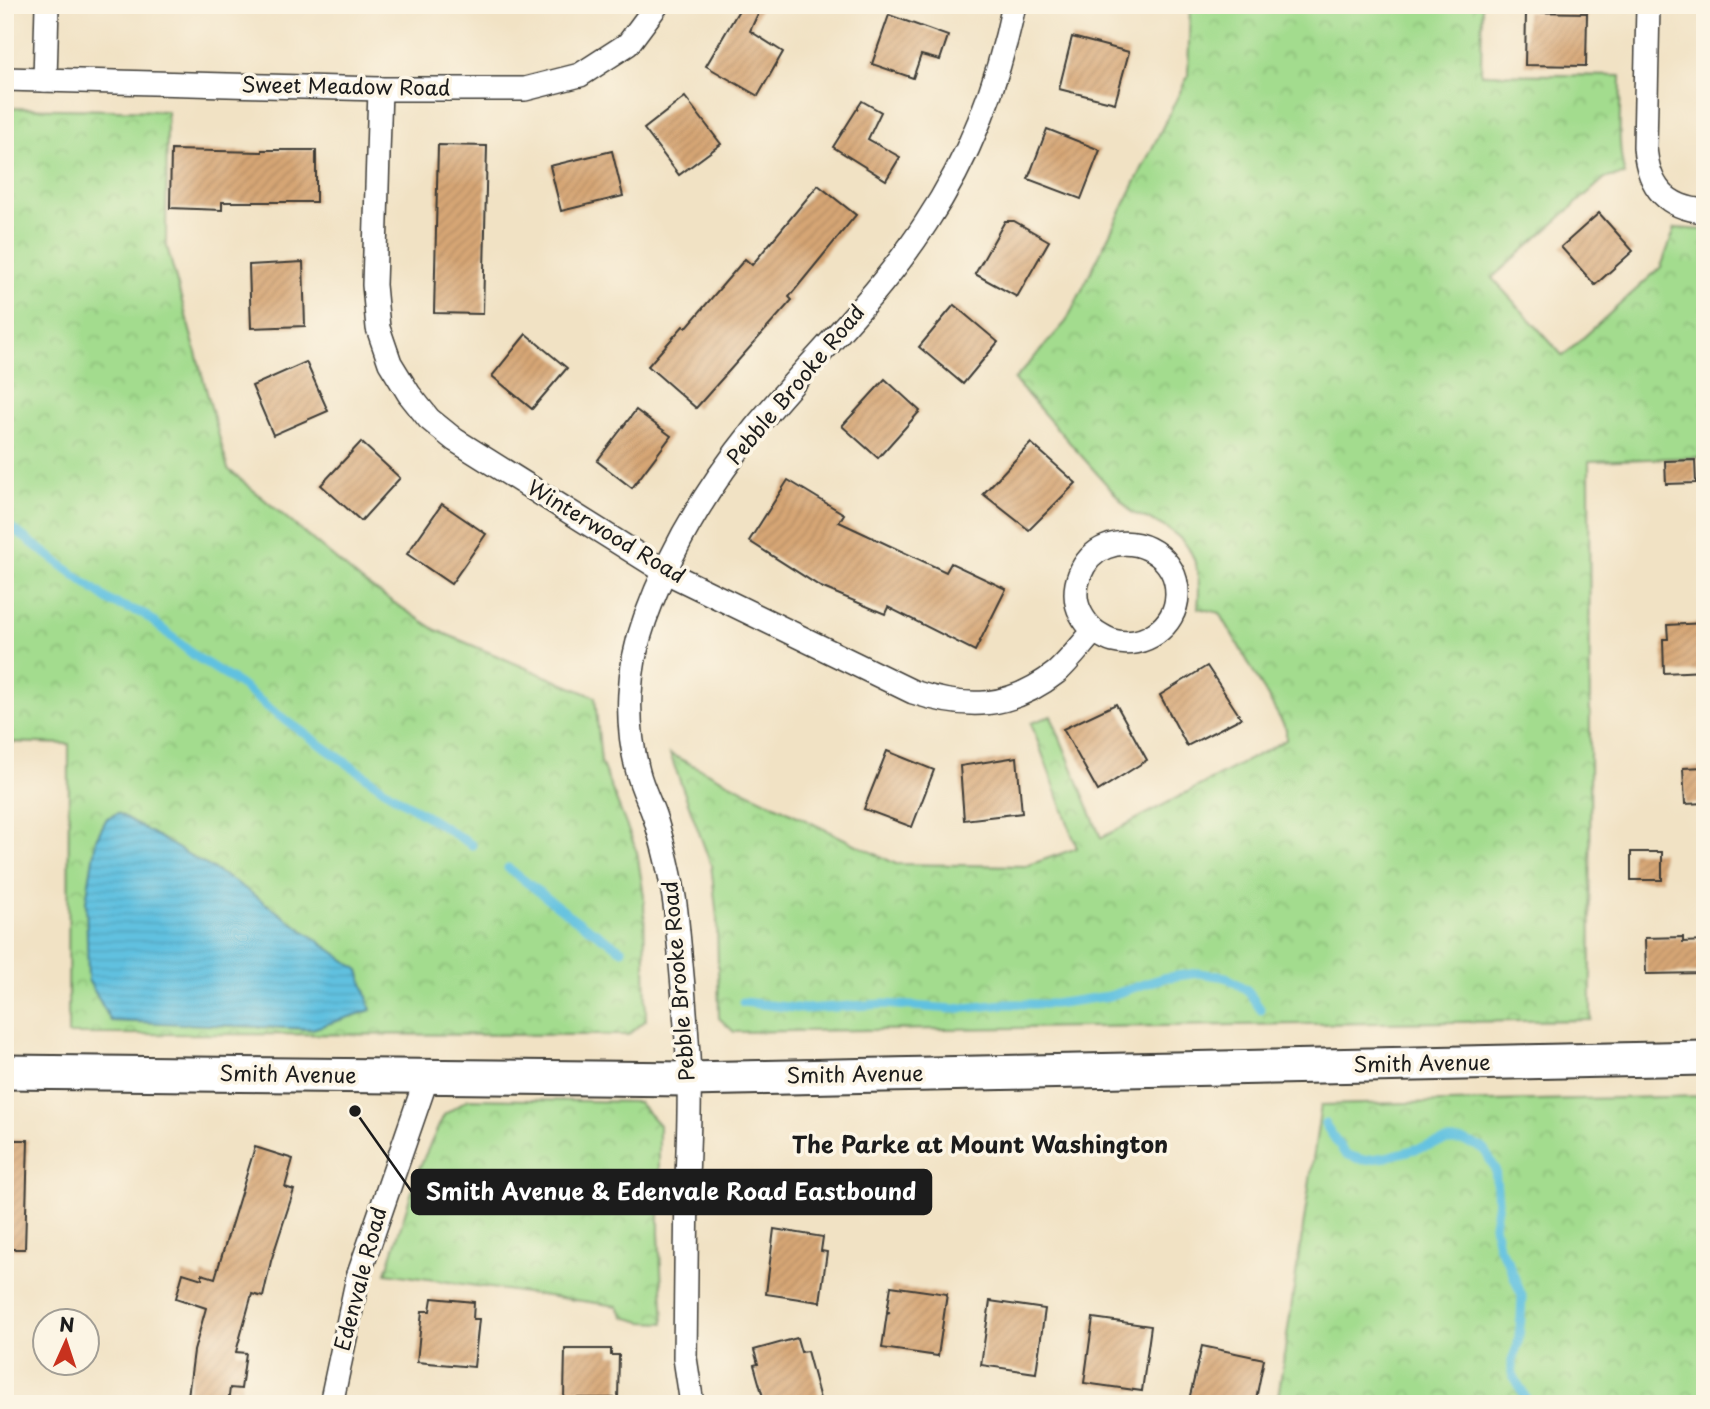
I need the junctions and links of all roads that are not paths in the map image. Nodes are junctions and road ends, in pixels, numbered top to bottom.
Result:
1 (47, 5) edge
2 (657, 5) edge
3 (1014, 5) edge
4 (1648, 5) edge
5 (5, 79) edge
6 (45, 80) junction
7 (380, 89) junction
8 (1705, 211) edge
9 (664, 571) junction
10 (1094, 631) junction
11 (1705, 1058) edge
12 (5, 1072) edge
13 (427, 1077) junction
14 (689, 1079) junction
15 (331, 1404) edge
16 (692, 1404) edge

1 - 6 street
2 - 7 street, Sweet Meadow Road
3 - 9 street, Pebble Brooke Road
4 - 8 street
5 - 6 street, Sweet Meadow Road
6 - 7 street, Sweet Meadow Road
7 - 9 street, Winterwood Road
9 - 10 street, Winterwood Road
9 - 14 street, Pebble Brooke Road
10 - 10 street
11 - 14 main road, Smith Avenue
12 - 13 main road, Smith Avenue
13 - 14 main road, Smith Avenue
13 - 15 street, Edenvale Road
14 - 16 street, Pebble Brooke Road

